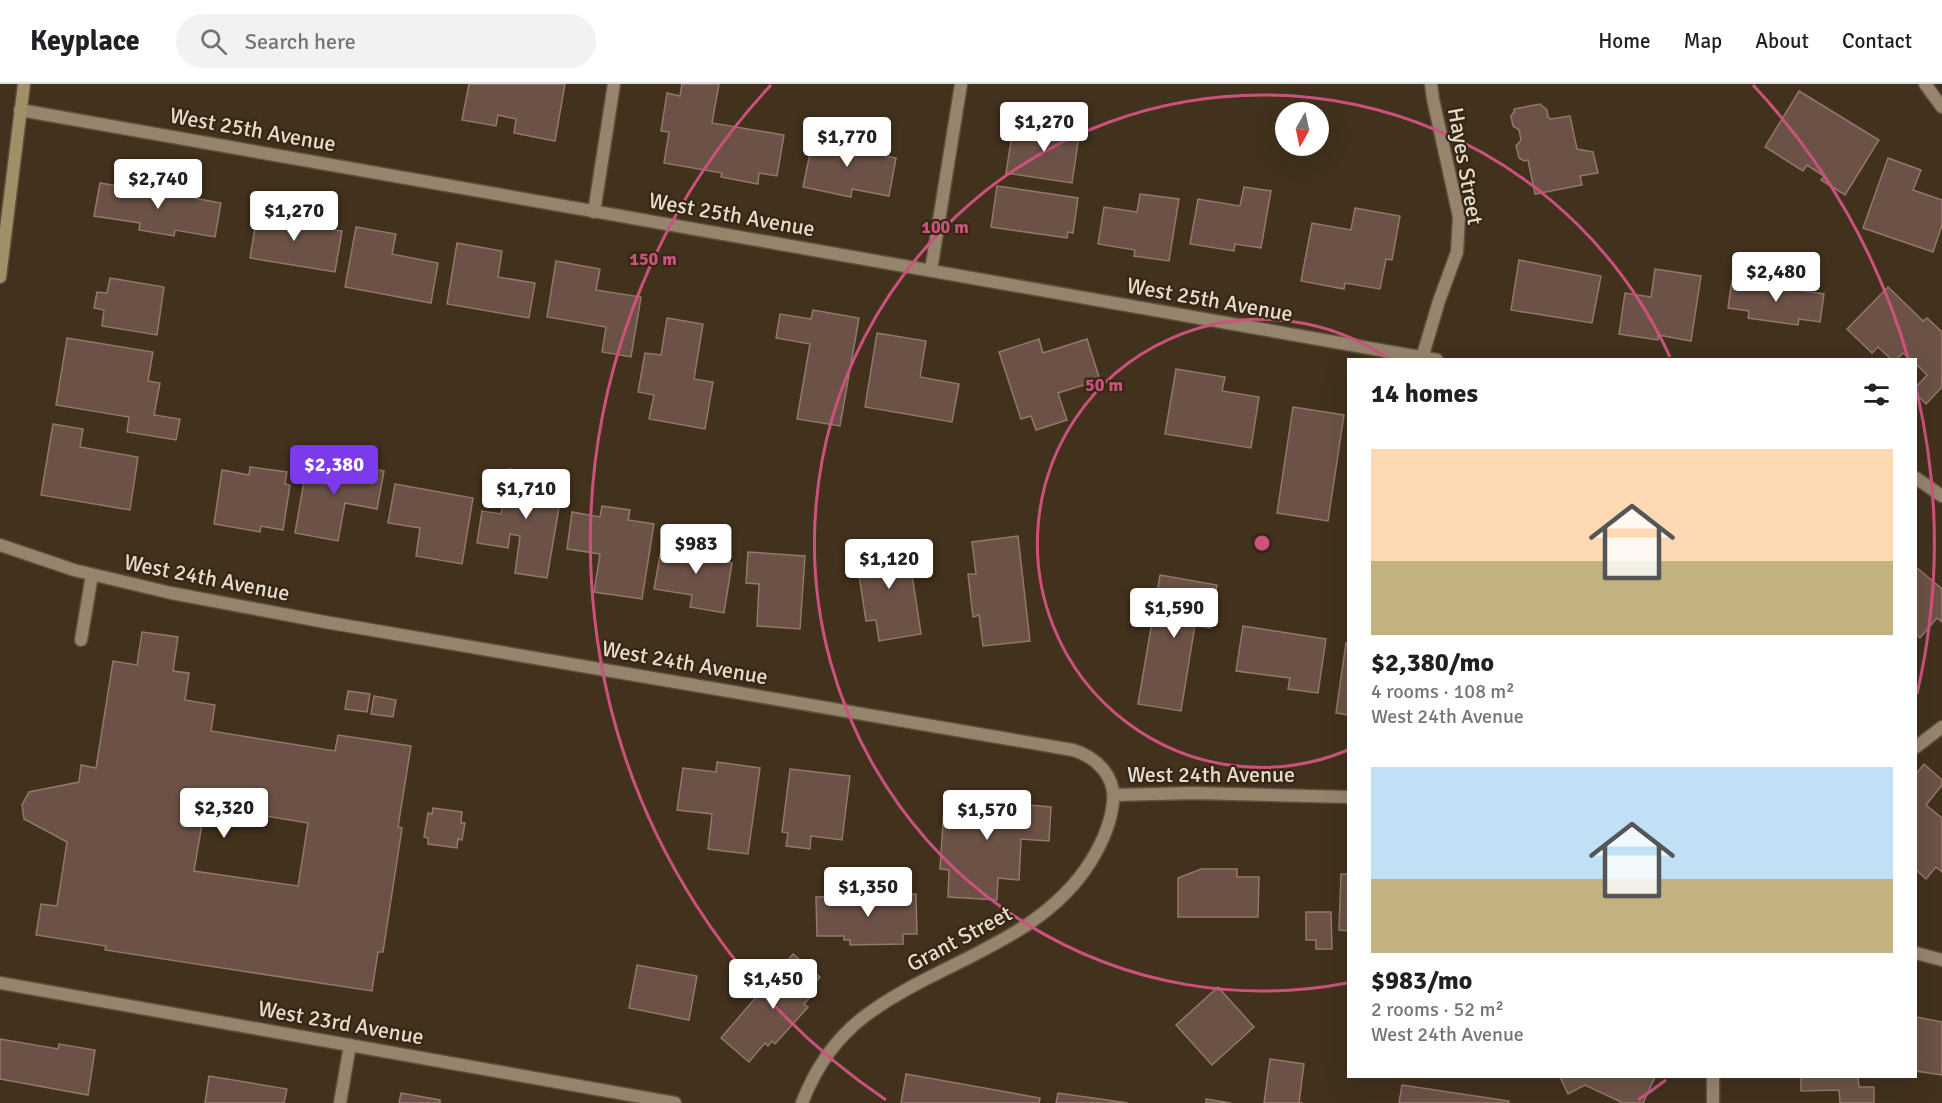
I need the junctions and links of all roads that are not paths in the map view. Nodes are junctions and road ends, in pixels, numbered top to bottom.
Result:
1 (24, 84) edge
2 (614, 84) edge
3 (961, 84) edge
4 (1431, 84) edge
5 (1924, 84) edge
6 (1942, 107) edge
7 (20, 110) junction
8 (594, 212) junction
9 (931, 270) junction
10 (0, 277) edge
11 (1422, 357) junction
12 (1427, 358) edge
13 (1917, 479) edge
14 (1942, 496) edge
15 (0, 545) edge
16 (92, 575) junction
17 (81, 640) dead end
18 (1942, 727) edge
19 (1917, 746) edge
20 (1114, 795) junction
21 (1347, 797) edge
22 (1917, 953) edge
23 (1942, 960) edge
24 (0, 983) edge
25 (350, 1045) junction
26 (1713, 1078) edge
27 (340, 1103) edge
28 (675, 1103) edge
29 (802, 1103) edge
30 (1713, 1103) edge

1 - 7 main road
2 - 8 street
3 - 9 street
4 - 11 street, Hayes Street
5 - 6 street
7 - 8 street, West 25th Avenue
7 - 10 main road
8 - 9 street, West 25th Avenue
9 - 11 street, West 25th Avenue
11 - 12 street, West 25th Avenue
13 - 14 street
15 - 16 street, West 24th Avenue
16 - 17 street
16 - 20 street, West 24th Avenue
18 - 19 street
20 - 21 street, West 24th Avenue
20 - 29 street, Grant Street
22 - 23 street
24 - 25 street, West 23rd Avenue
25 - 27 street
25 - 28 street, West 23rd Avenue
26 - 30 street

